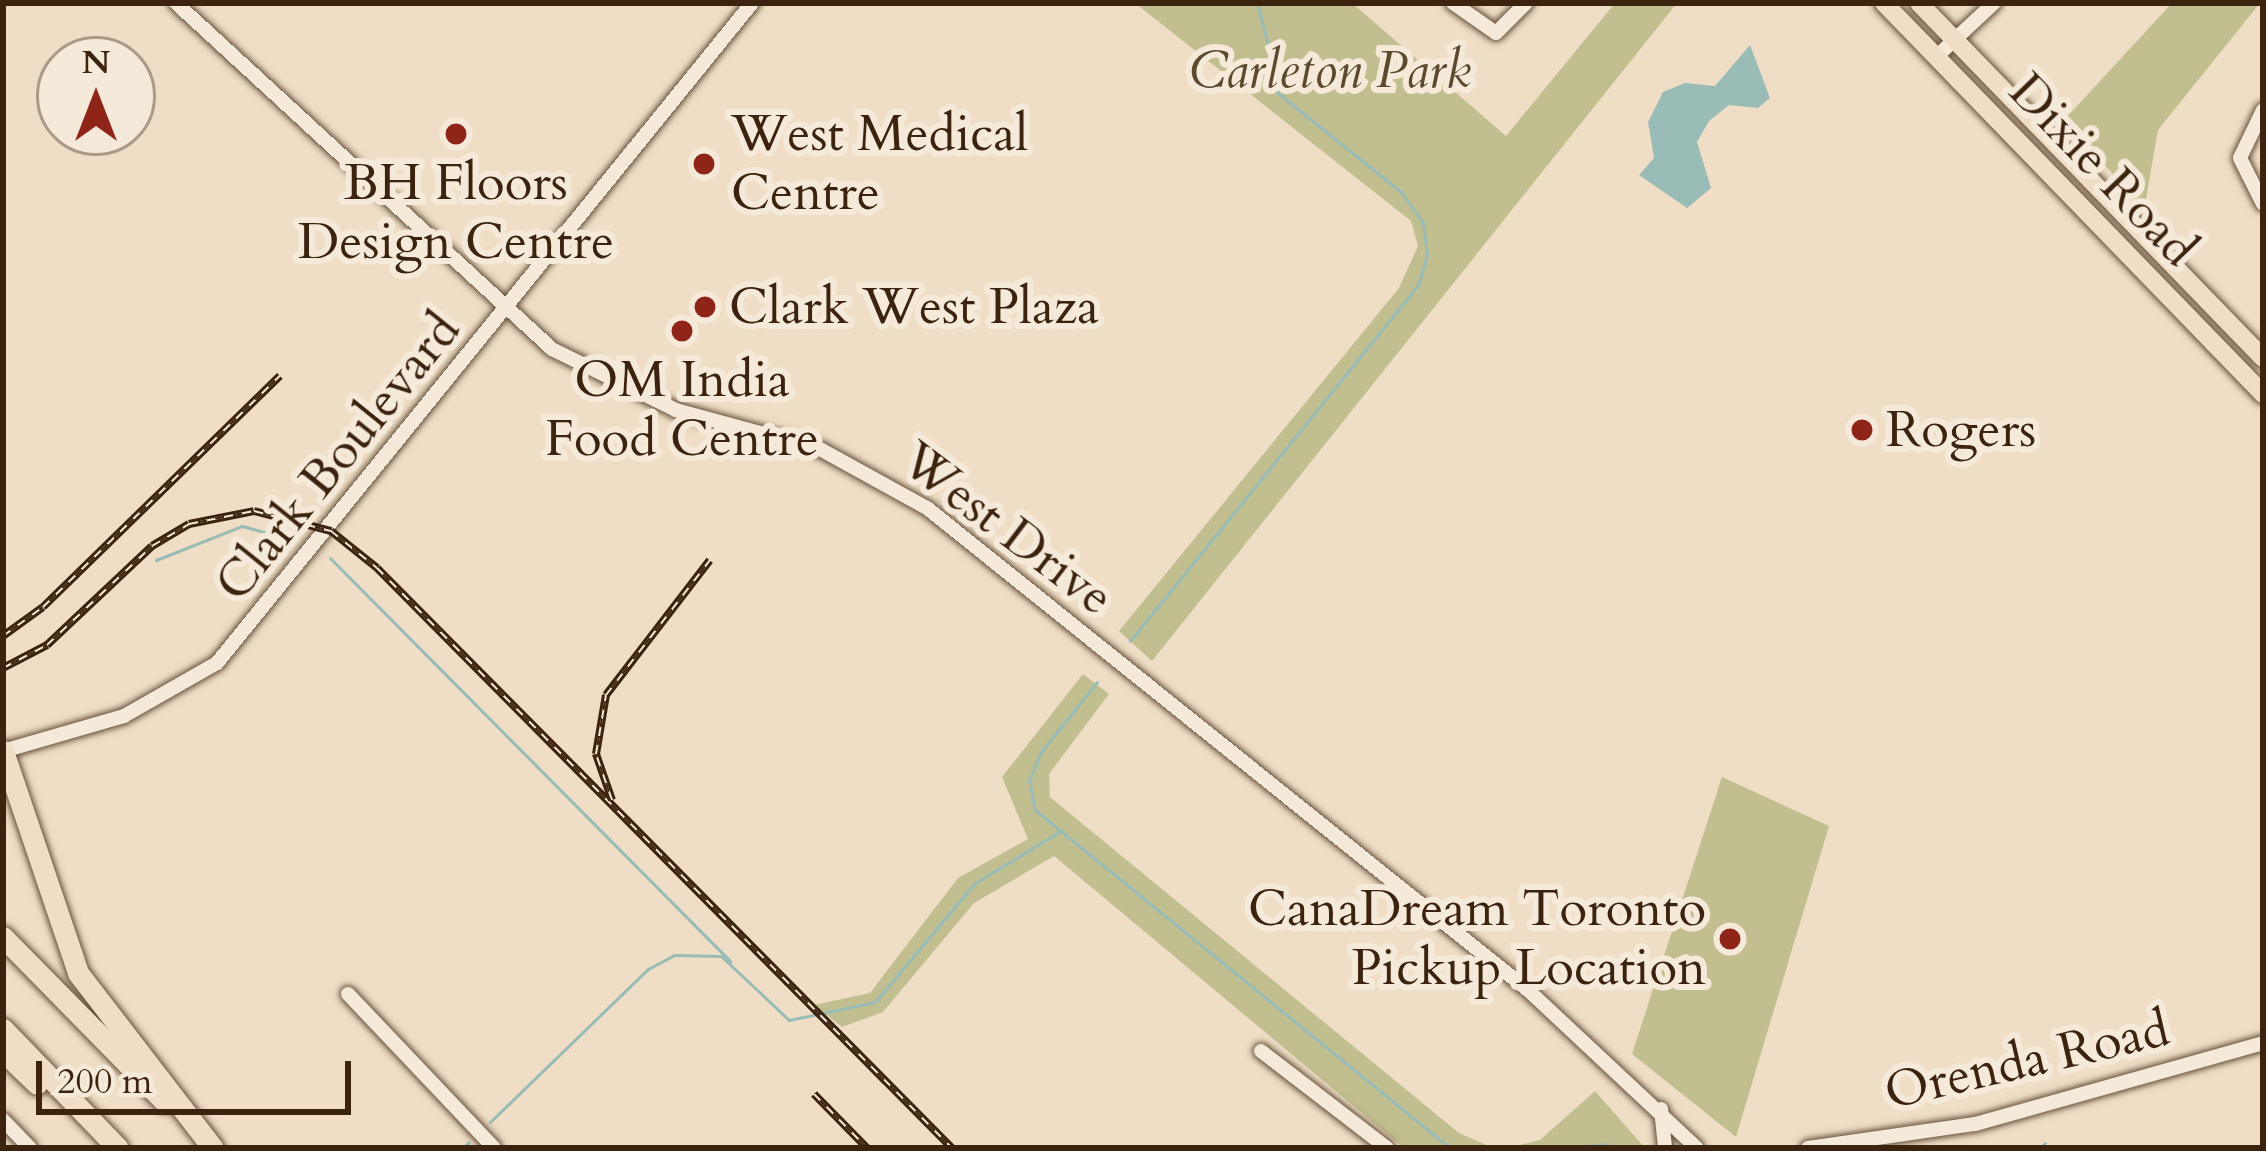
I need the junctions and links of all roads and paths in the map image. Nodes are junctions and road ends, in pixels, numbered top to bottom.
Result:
1 (176, 3) edge
2 (752, 3) edge
3 (1454, 3) edge
4 (1526, 3) edge
5 (1884, 3) edge
6 (1919, 3) edge
7 (1994, 3) edge
8 (1955, 40) junction
9 (1936, 57) junction
10 (2263, 110) edge
11 (2263, 204) edge
12 (505, 312) junction
13 (2263, 358) edge
14 (2263, 394) edge
15 (3, 751) edge
16 (3, 937) edge
17 (348, 994) dead end
18 (3, 1029) edge
19 (2263, 1043) edge
20 (3, 1052) edge
21 (1261, 1052) dead end
22 (1661, 1109) junction
23 (3, 1120) edge
24 (30, 1148) edge
25 (116, 1148) edge
26 (212, 1148) edge
27 (494, 1148) edge
28 (1387, 1148) edge
29 (1665, 1148) edge
30 (1696, 1148) edge
31 (1812, 1148) edge

1 - 12 street, West Drive
2 - 12 street, Clark Boulevard
3 - 4 street
5 - 9 main road, Dixie Road
6 - 8 main road, Dixie Road
7 - 8 street
8 - 9 street
8 - 13 main road, Dixie Road
9 - 14 main road, Dixie Road
10 - 11 street
12 - 15 street, Clark Boulevard
12 - 22 street, West Drive
15 - 26 highway
16 - 26 highway
17 - 27 street
18 - 25 highway
19 - 31 street, Orenda Road
20 - 25 highway
21 - 28 street
22 - 29 street
22 - 30 street, West Drive
23 - 24 street

